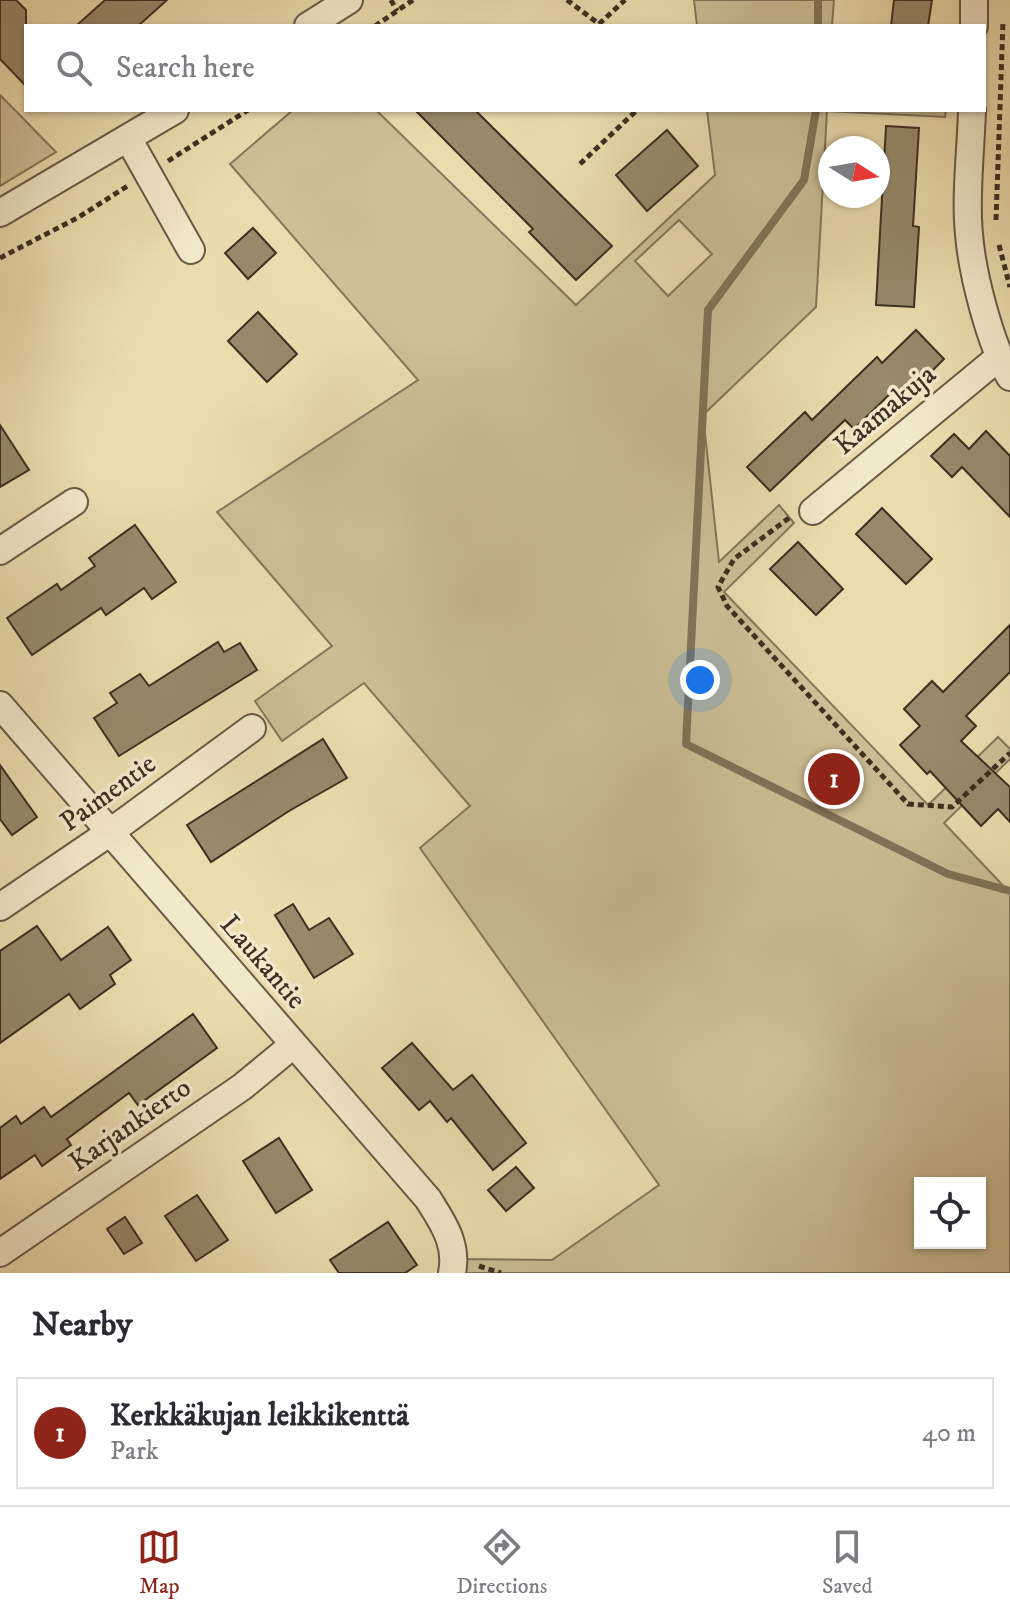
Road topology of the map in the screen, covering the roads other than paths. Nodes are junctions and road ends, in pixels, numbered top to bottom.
1 (349, 0) edge
2 (974, 0) edge
3 (311, 24) edge
4 (974, 24) edge
5 (172, 112) edge
6 (972, 112) edge
7 (128, 138) junction
8 (0, 213) edge
9 (191, 250) dead end
10 (1004, 368) edge
11 (74, 502) dead end
12 (813, 511) road end
13 (0, 551) edge
14 (0, 705) edge
15 (252, 728) dead end
16 (109, 833) junction
17 (0, 907) edge
18 (293, 1045) junction
19 (0, 1253) edge
20 (452, 1273) edge

1 - 3 street
2 - 4 street
5 - 7 street
6 - 10 street
7 - 8 street
7 - 9 street
10 - 12 street, Kaamakuja
11 - 13 street
14 - 16 street, Laukantie
15 - 16 street, Paimentie
16 - 17 street, Paimentie
16 - 18 street, Laukantie
18 - 19 street, Karjankierto
18 - 20 street, Laukantie

